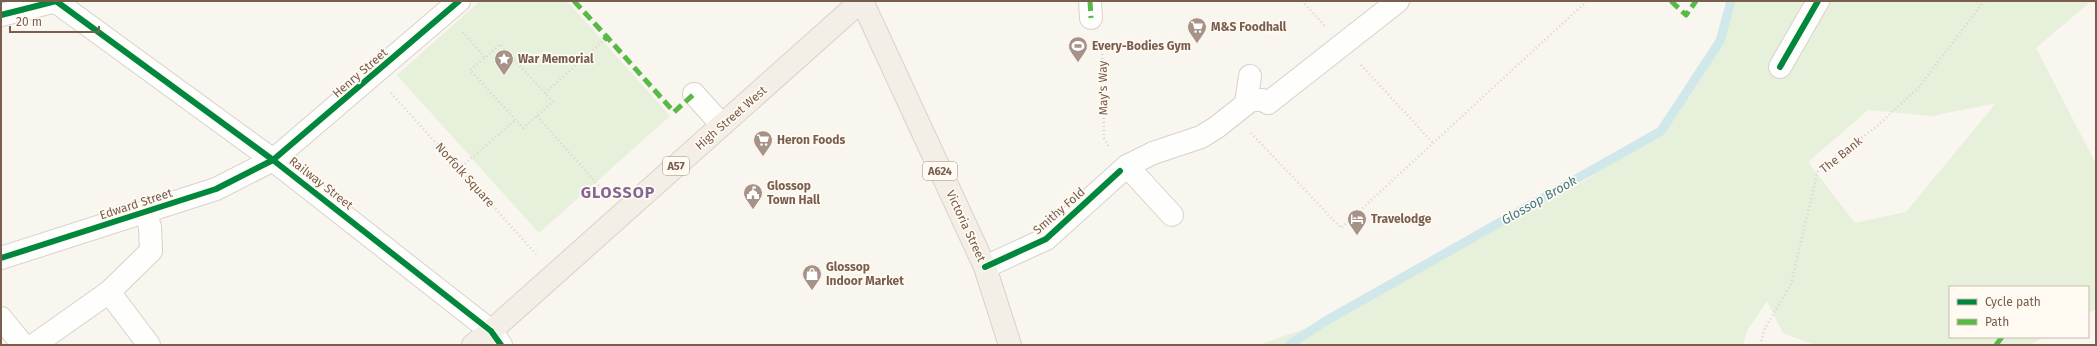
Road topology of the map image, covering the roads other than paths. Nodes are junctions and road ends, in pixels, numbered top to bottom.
1 (55, 1) edge
2 (862, 1) edge
3 (1398, 1) edge
4 (1818, 1) edge
5 (452, 7) edge
6 (1, 15) edge
7 (1780, 67) dead end
8 (1250, 76) dead end
9 (694, 94) dead end
10 (1246, 104) junction
11 (722, 125) junction
12 (273, 160) junction
13 (1124, 169) junction
14 (146, 213) junction
15 (1172, 215) dead end
16 (1, 258) edge
17 (985, 267) junction
18 (109, 292) junction
19 (1, 318) edge
20 (496, 338) edge
21 (23, 345) edge
22 (34, 345) edge
23 (149, 345) edge
24 (473, 345) edge
25 (1010, 345) edge

1 - 6 street
1 - 12 street, Railway Street
2 - 11 main road, High Street West / A57
2 - 17 main road, Victoria Street / A624
3 - 10 street
4 - 7 street
5 - 12 street, Henry Street
8 - 10 street
9 - 11 street
10 - 13 street, Smithy Fold
11 - 20 main road, High Street West / A57
12 - 14 street, Edward Street
12 - 20 street, Railway Street
13 - 15 street
13 - 17 street, Smithy Fold
14 - 16 street, Edward Street
14 - 18 street
17 - 25 main road, Victoria Street / A624
18 - 22 street
18 - 23 street
19 - 21 street
20 - 24 main road, High Street West / A57

